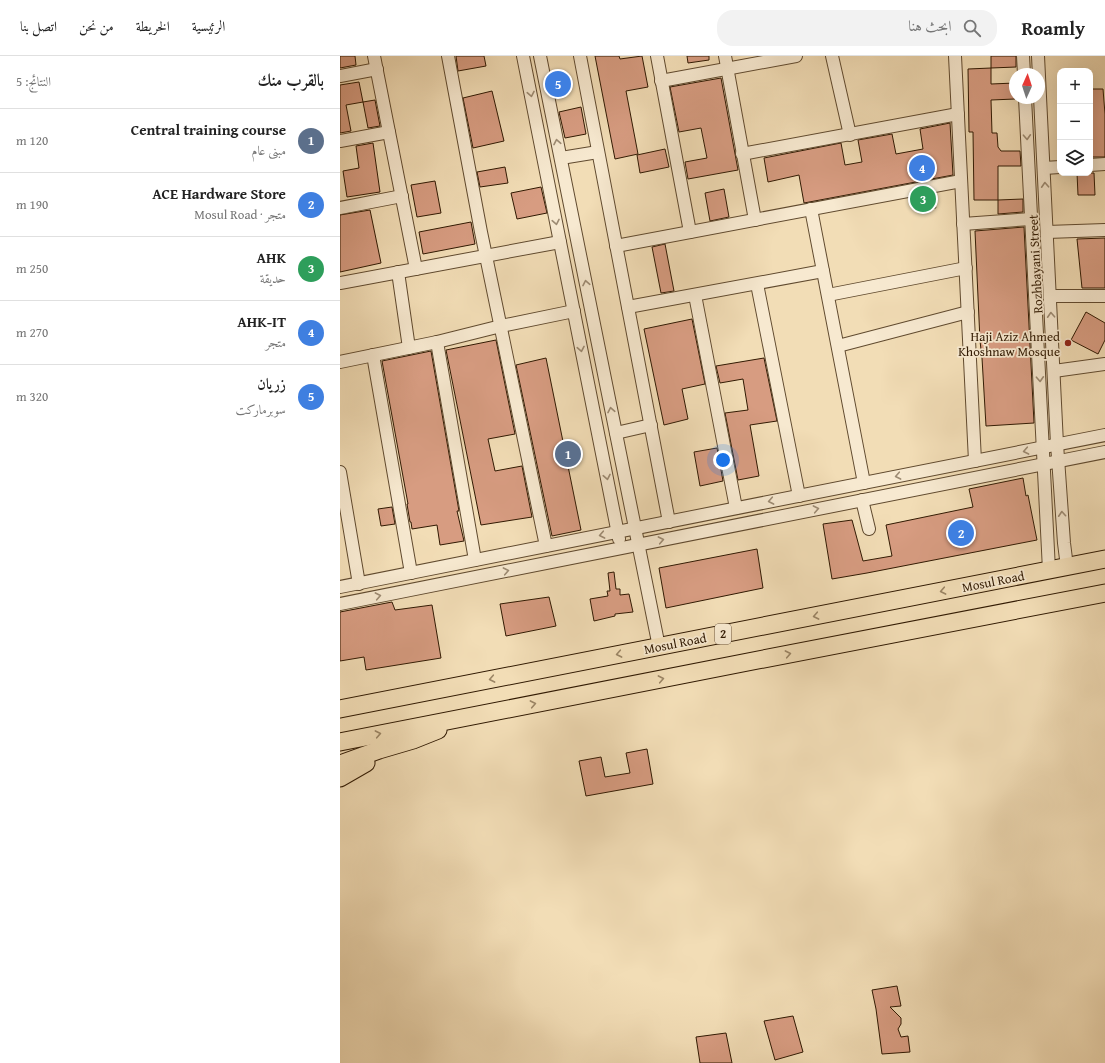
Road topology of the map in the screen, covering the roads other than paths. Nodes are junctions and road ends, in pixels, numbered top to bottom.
1 (374, 56) edge
2 (448, 56) edge
3 (523, 56) edge
4 (540, 56) edge
5 (580, 56) edge
6 (656, 56) edge
7 (725, 56) edge
8 (796, 56) edge
9 (832, 56) edge
10 (955, 56) edge
11 (1023, 56) edge
12 (1038, 56) edge
13 (1024, 68) edge
14 (377, 69) junction
15 (727, 69) junction
16 (340, 76) edge
17 (661, 81) junction
18 (1025, 104) edge
19 (1041, 108) junction
20 (958, 114) junction
21 (389, 132) junction
22 (850, 135) junction
23 (340, 141) edge
24 (598, 152) junction
25 (742, 154) junction
26 (561, 158) junction
27 (1105, 164) edge
28 (1093, 165) edge
29 (1057, 167) edge
30 (1044, 168) junction
31 (564, 176) junction
32 (548, 180) junction
33 (961, 181) junction
34 (402, 196) junction
35 (340, 208) edge
36 (811, 209) junction
37 (754, 220) junction
38 (1031, 220) junction
39 (963, 224) junction
40 (1105, 230) edge
41 (690, 232) junction
42 (1047, 232) junction
43 (560, 242) junction
44 (616, 246) junction
45 (486, 256) junction
46 (966, 268) junction
47 (416, 269) junction
48 (398, 272) junction
49 (823, 272) junction
50 (340, 282) edge
51 (757, 284) junction
52 (695, 295) junction
53 (828, 295) junction
54 (1050, 296) junction
55 (1105, 296) edge
56 (628, 307) junction
57 (574, 311) junction
58 (968, 312) junction
59 (501, 326) junction
60 (437, 342) junction
61 (838, 346) junction
62 (409, 348) junction
63 (373, 355) junction
64 (340, 362) edge
65 (1105, 364) edge
66 (1054, 371) junction
67 (650, 426) junction
68 (616, 434) junction
69 (1105, 435) edge
70 (1057, 444) junction
71 (1043, 447) junction
72 (1105, 452) edge
73 (975, 461) junction
74 (1058, 461) junction
75 (1044, 464) junction
76 (340, 472) edge
77 (864, 483) junction
78 (828, 490) junction
79 (799, 496) junction
80 (862, 500) junction
81 (832, 506) junction
82 (736, 508) junction
83 (669, 522) junction
84 (635, 529) junction
85 (869, 529) dead end
86 (618, 532) junction
87 (1064, 543) junction
88 (1048, 544) junction
89 (638, 545) junction
90 (546, 546) junction
91 (621, 548) junction
92 (1105, 559) edge
93 (475, 560) junction
94 (1068, 567) junction
95 (1049, 570) junction
96 (411, 573) junction
97 (392, 577) junction
98 (359, 584) junction
99 (340, 587) edge
100 (394, 593) junction
101 (1105, 593) edge
102 (340, 604) edge
103 (659, 647) junction
104 (387, 700) junction
105 (340, 706) edge
106 (340, 709) edge
107 (456, 719) junction
108 (413, 740) junction
109 (340, 742) edge
110 (340, 764) edge
111 (340, 778) edge

1 - 14 street
2 - 45 street
3 -> 32 street
26 -> 4 street
5 - 24 street
6 - 17 street
7 - 15 street
8 - 15 street
9 - 22 street
10 - 20 street
11 - 13 street
12 - 19 street, Rozhbayani Street
14 - 16 street
14 - 21 street
15 - 17 street
15 - 25 street
17 - 41 street
18 - 19 street
18 -> 38 street, Rozhbayani Street
19 - 30 street, Rozhbayani Street
20 - 22 street
20 - 33 street
21 - 23 street
21 - 34 street
22 - 25 street
24 - 26 street
24 - 44 street
25 - 37 street
26 - 31 street
27 - 28 street
29 - 30 street
42 -> 30 street, Rozhbayani Street
31 - 32 street
68 -> 31 street
32 -> 43 street
33 - 36 street
33 - 39 street
34 - 35 street
34 - 47 street
36 - 37 street
36 - 49 street
37 - 41 street
38 - 39 street
38 -> 71 street, Rozhbayani Street
39 - 46 street
40 - 42 street
41 - 44 street
42 - 54 street, Rozhbayani Street
43 - 45 street
43 - 57 street
44 - 56 street
45 - 47 street
45 - 59 street
46 - 53 street
46 - 58 street
47 - 48 street
48 - 50 street
48 - 62 street
49 - 51 street
49 - 53 street
51 - 52 street
51 - 79 street
52 - 56 street
52 - 82 street
53 - 61 street
54 - 55 street
66 -> 54 street, Rozhbayani Street
56 - 67 street
57 - 59 street
57 -> 86 street
58 - 61 street
58 - 73 street
59 - 60 street
59 - 90 street
60 - 62 street
60 - 93 street
61 - 77 street
62 - 63 street
63 - 64 street
63 - 96 street
65 - 66 street
66 - 70 street, Rozhbayani Street
67 - 68 street
67 - 83 street
68 - 84 street
69 - 70 street
70 - 71 street
70 - 74 street, Rozhbayani Street
71 -> 73 street
71 - 75 street, Rozhbayani Street
72 - 74 street
73 -> 77 street
74 - 75 street
87 -> 74 street, Rozhbayani Street
75 - 80 street
75 - 88 street, Rozhbayani Street
76 - 98 street
77 - 78 street
78 - 79 street
78 - 81 street
79 -> 82 street
80 - 81 street
80 - 85 street
89 -> 81 street
82 - 83 street
83 - 84 street
84 - 86 street
84 - 89 street
86 -> 90 street
86 - 91 street
87 - 88 street
87 - 94 street, Rozhbayani Street
88 - 95 street, Rozhbayani Street
89 - 91 street
89 - 103 street
90 - 93 street
100 -> 91 street
92 - 94 highway, Mosul Road / 2
93 - 96 street
94 - 95 highway, Mosul Road / 2
95 -> 103 highway, Mosul Road / 2
96 - 97 street
97 - 98 street
97 - 100 street
98 - 99 street
102 -> 100 street
107 -> 101 highway
103 -> 104 highway, Mosul Road / 2
104 - 105 highway
104 - 106 highway, Mosul Road / 2
107 - 108 highway
109 -> 107 highway
108 - 110 highway
108 - 111 highway

